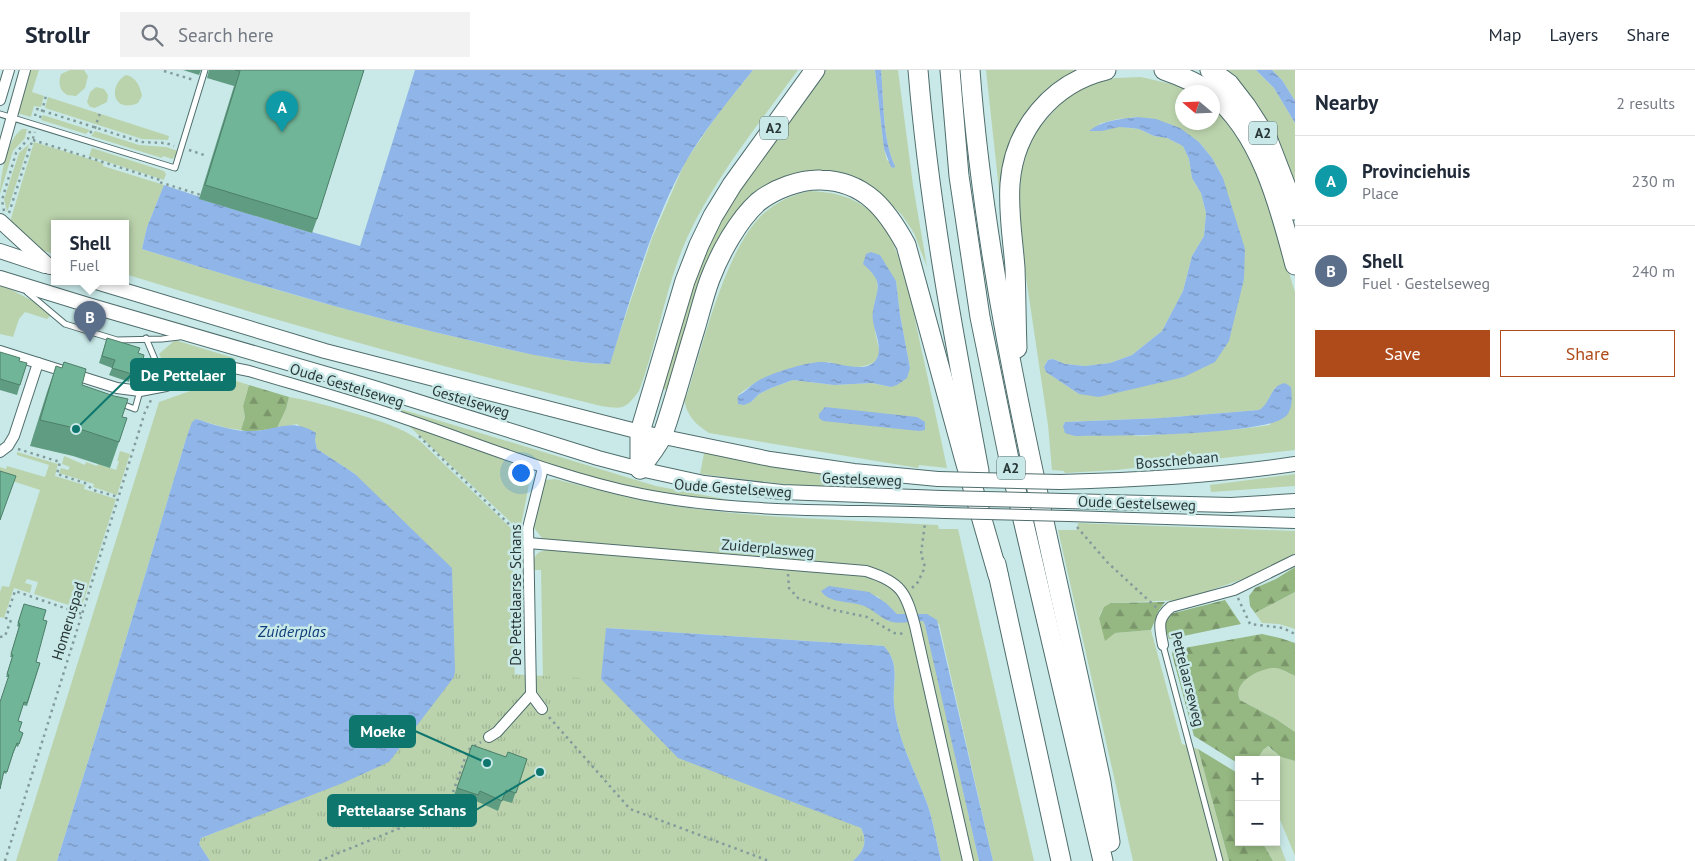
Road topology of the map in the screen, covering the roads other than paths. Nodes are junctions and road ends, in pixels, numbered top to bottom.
1 (9, 70) edge
2 (25, 70) edge
3 (205, 70) edge
4 (815, 70) edge
5 (918, 70) edge
6 (950, 70) edge
7 (970, 70) edge
8 (1106, 70) edge
9 (1164, 70) edge
10 (1210, 70) edge
11 (1200, 85) edge
12 (0, 100) edge
13 (1220, 102) edge
14 (0, 114) edge
15 (11, 117) junction
16 (0, 159) edge
17 (1295, 210) edge
18 (2, 224) edge
19 (0, 251) edge
20 (1295, 265) edge
21 (51, 266) edge
22 (51, 267) edge
23 (0, 278) edge
24 (18, 283) junction
25 (106, 285) edge
26 (191, 335) junction
27 (146, 338) junction
28 (0, 351) edge
29 (38, 363) junction
30 (166, 386) junction
31 (140, 392) junction
32 (117, 402) edge
33 (1019, 407) junction
34 (640, 432) junction
35 (662, 436) junction
36 (4, 449) edge
37 (1295, 464) edge
38 (543, 468) junction
39 (640, 469) junction
40 (1060, 482) joint
41 (1295, 502) edge
42 (1295, 523) edge
43 (528, 543) junction
44 (1295, 560) edge
45 (998, 576) junction
46 (1163, 645) joint
47 (531, 694) junction
48 (542, 709) road end
49 (489, 737) road end
50 (968, 861) edge
51 (1061, 861) edge
52 (1103, 861) edge
53 (1113, 861) edge
54 (1220, 861) edge

1 - 12 street
2 - 15 street
3 - 15 lane
4 - 34 highway, A2
5 - 45 highway, A2
6 - 52 highway, A2
7 - 33 highway, A2
8 - 33 highway, A2
9 - 11 highway, A2
10 - 17 highway, A2
13 - 20 highway, A2
14 - 15 lane
15 - 16 street
18 - 21 main road
19 - 22 main road
23 - 24 main road, Gestelseweg
24 - 26 main road, Gestelseweg
24 - 27 lane
25 - 34 main road, Gestelseweg
26 - 27 lane
26 - 39 main road, Gestelseweg
27 - 30 lane
28 - 29 street
29 - 31 street
29 - 36 street
30 - 31 street, Oude Gestelseweg
30 - 38 street, Oude Gestelseweg
31 - 32 lane
33 - 53 highway, A2
34 - 35 main road, Gestelseweg
34 - 39 highway
35 - 39 highway
35 - 40 main road, Gestelseweg, bridge
35 - 45 highway, A2
37 - 40 main road, Bosschebaan
38 - 42 street, Oude Gestelseweg, bridge
38 - 43 street, De Pettelaarse Schans
39 - 41 main road, Gestelseweg, bridge
43 - 47 street, De Pettelaarse Schans
43 - 50 street, Zuiderplasweg
44 - 46 street, Pettelaarseweg
45 - 51 highway, A2
46 - 54 lane, Pettelaarseweg
47 - 48 street
47 - 49 street

